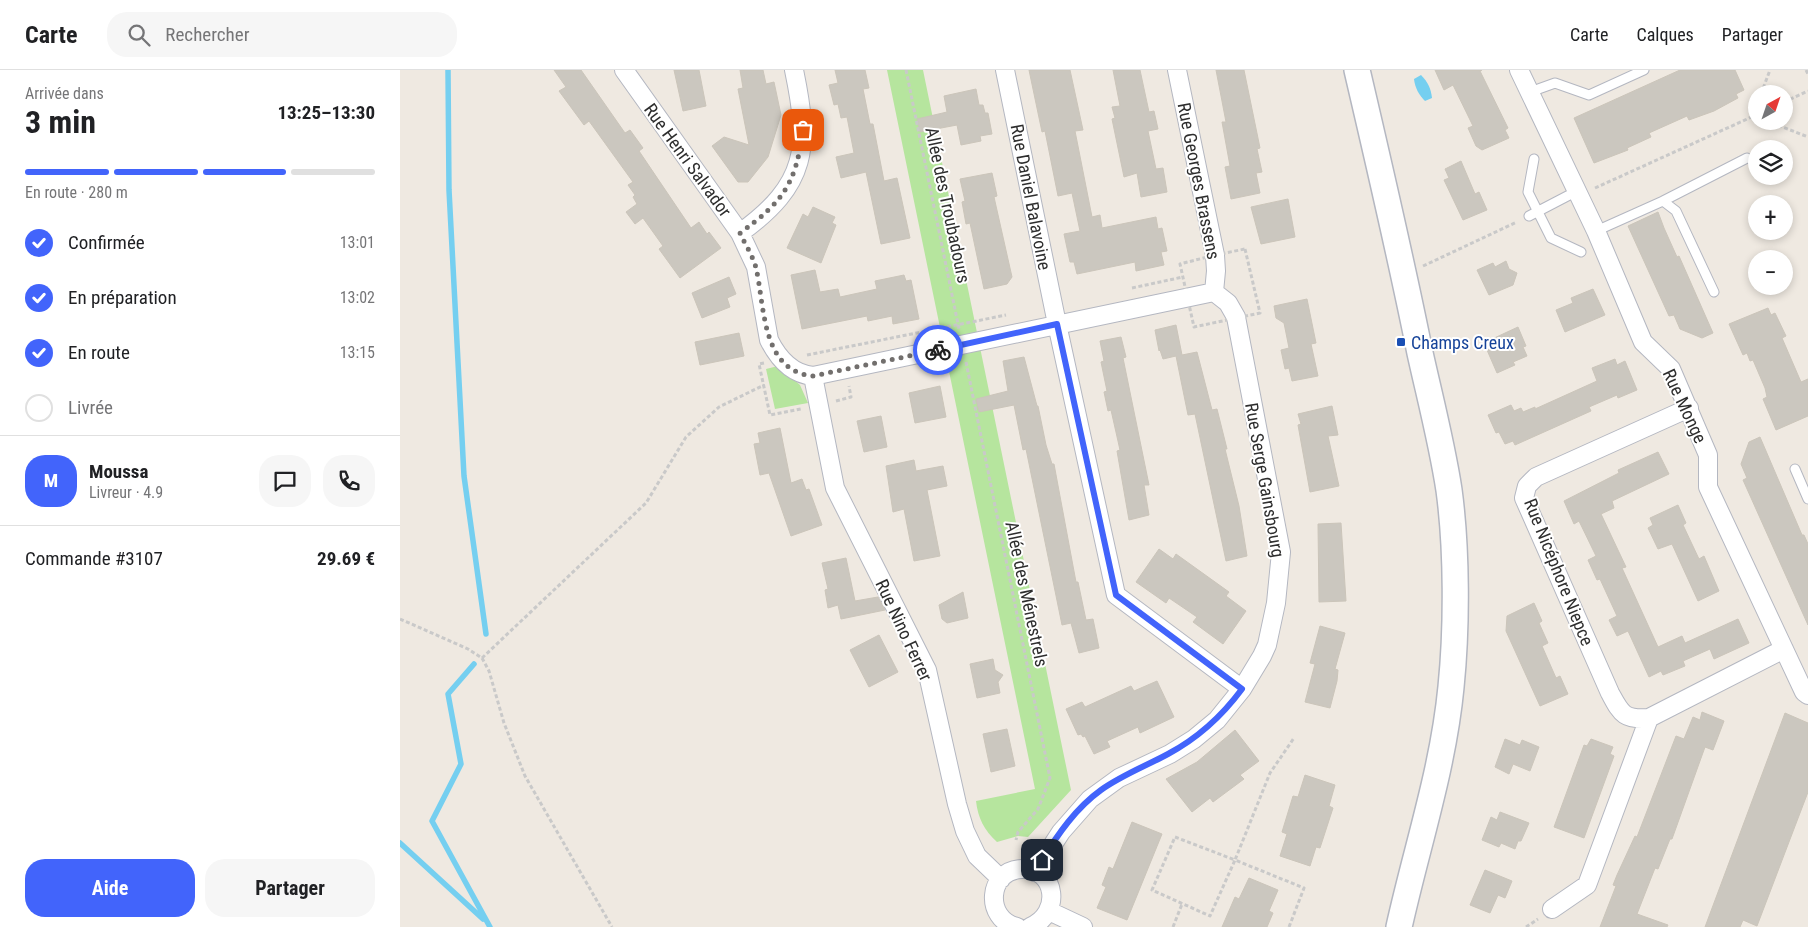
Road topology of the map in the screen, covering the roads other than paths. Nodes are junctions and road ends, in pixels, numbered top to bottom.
1 (624, 70) edge
2 (794, 70) edge
3 (1005, 70) edge
4 (1177, 70) edge
5 (1357, 70) edge
6 (1519, 70) edge
7 (1644, 70) edge
8 (1530, 92) junction
9 (1747, 158) dead end
10 (1534, 159) dead end
11 (1577, 191) junction
12 (1663, 201) junction
13 (1538, 211) junction
14 (1529, 216) road end
15 (1596, 231) junction
16 (740, 233) junction
17 (1581, 252) dead end
18 (1214, 292) junction
19 (1714, 292) dead end
20 (1057, 324) junction
21 (813, 376) junction
22 (1689, 408) junction
23 (1795, 469) dead end
24 (1808, 499) edge
25 (1784, 649) junction
26 (1242, 689) junction
27 (1808, 695) edge
28 (1649, 718) junction
29 (1035, 872) junction
30 (1411, 875) junction
31 (1001, 878) junction
32 (1552, 909) dead end
33 (1049, 911) junction
34 (1017, 927) edge
35 (1030, 927) edge
36 (1083, 927) edge
37 (1384, 927) edge
38 (1399, 927) edge

1 - 16 street, Rue Henri Salvador
2 - 16 street
3 - 20 street, Rue Daniel Balavoine
4 - 18 street, Rue Georges Brassens
5 - 30 main road
6 - 8 street, Rue Monge
7 - 8 lane
8 - 11 street, Rue Monge
9 - 12 lane
10 - 13 lane
11 - 13 lane
11 - 15 street, Rue Monge
12 - 15 lane
12 - 19 lane
13 - 14 lane
13 - 17 lane
15 - 22 street, Rue Monge
16 - 21 street, Rue Henri Salvador
18 - 20 street
18 - 26 street, Rue Serge Gainsbourg
20 - 21 street
20 - 26 street, Rue Daniel Balavoine
21 - 31 street, Rue Nino Ferrer
22 - 25 street, Rue Monge
22 - 28 street, Rue Nicéphore Niepce
23 - 24 lane
25 - 27 street, Rue Monge
25 - 28 street
26 - 29 street, Rue Serge Gainsbourg
28 - 32 street
29 - 31 street
29 - 33 street
30 - 37 main road
30 - 38 main road
31 - 34 street
33 - 35 street
33 - 36 street

